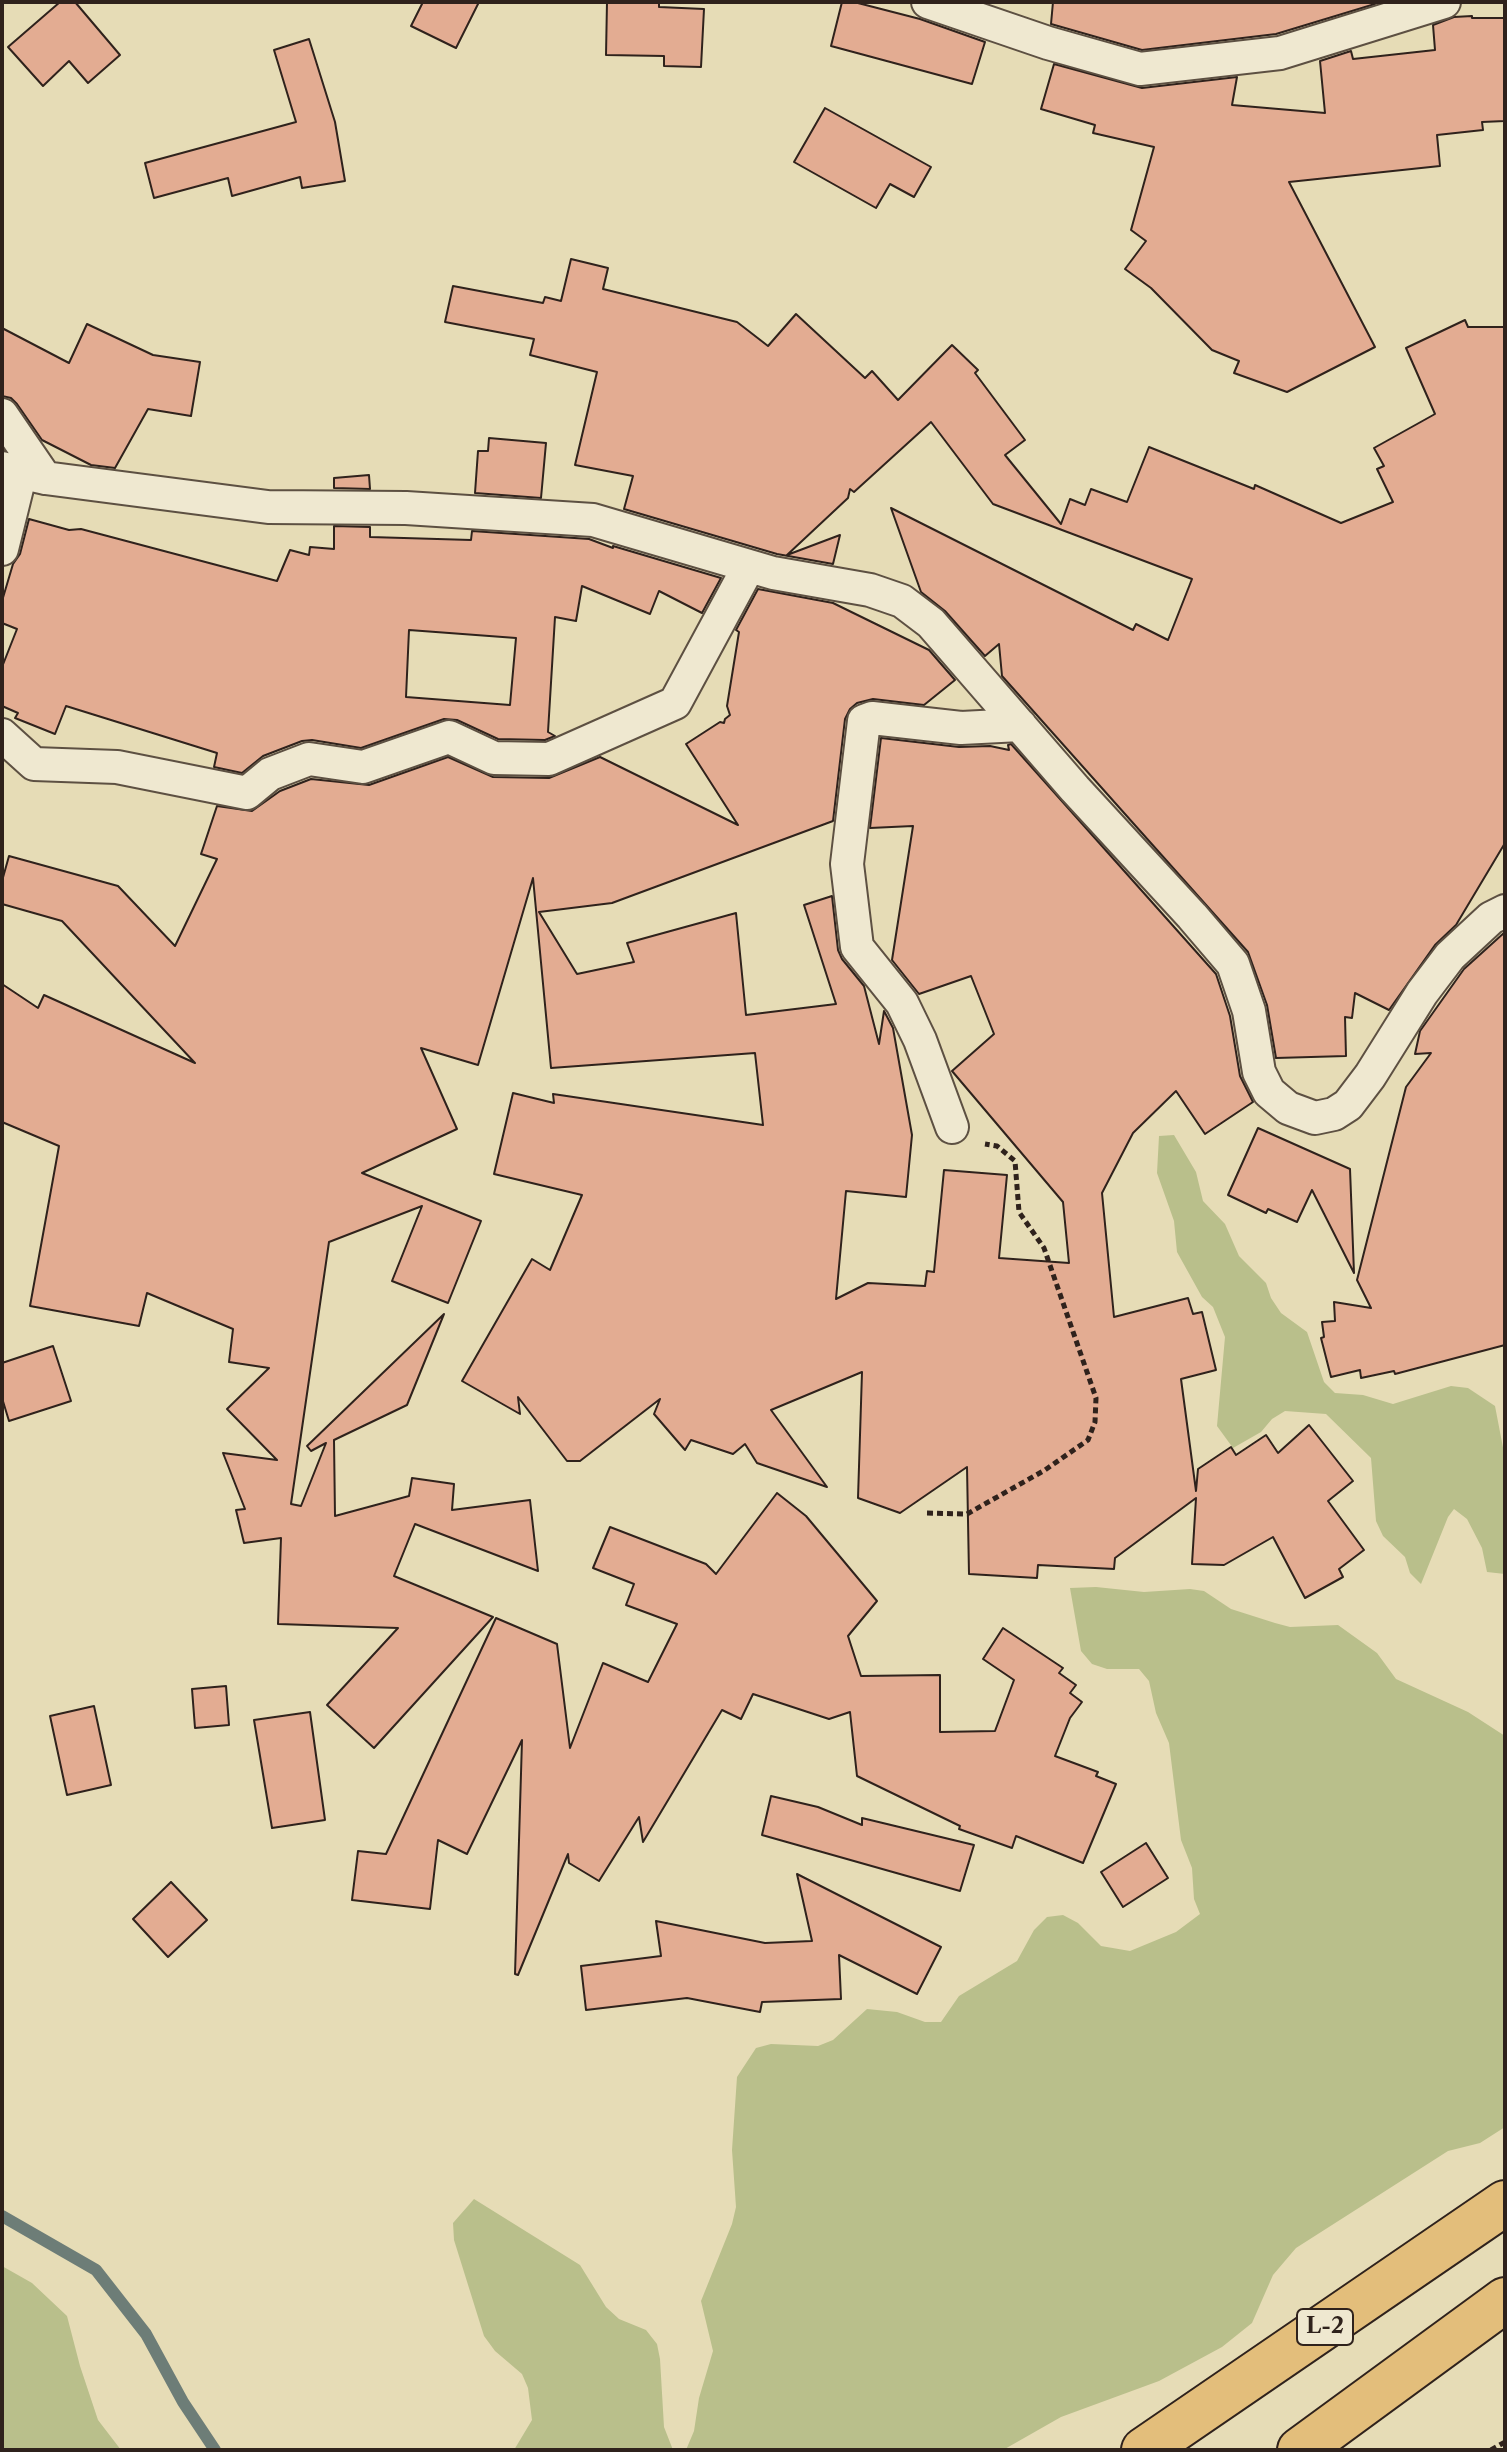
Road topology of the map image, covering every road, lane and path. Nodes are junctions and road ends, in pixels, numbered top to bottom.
1 (928, 2) edge
2 (1444, 2) edge
3 (2, 415) edge
4 (23, 473) edge
5 (2, 549) edge
6 (749, 566) junction
7 (1020, 725) junction
8 (2, 735) edge
9 (1505, 911) edge
10 (952, 1127) joint
11 (927, 1513) dead end
12 (1505, 2203) edge
13 (1505, 2300) edge
14 (1505, 2442) edge
15 (1144, 2450) edge
16 (1300, 2450) edge
17 (1491, 2450) edge

1 - 2 street
3 - 4 street
4 - 5 street
4 - 6 street
6 - 7 street
6 - 8 street
7 - 9 street
7 - 10 street
10 - 11 path
12 - 15 main road, L-2
13 - 16 main road
14 - 17 path

